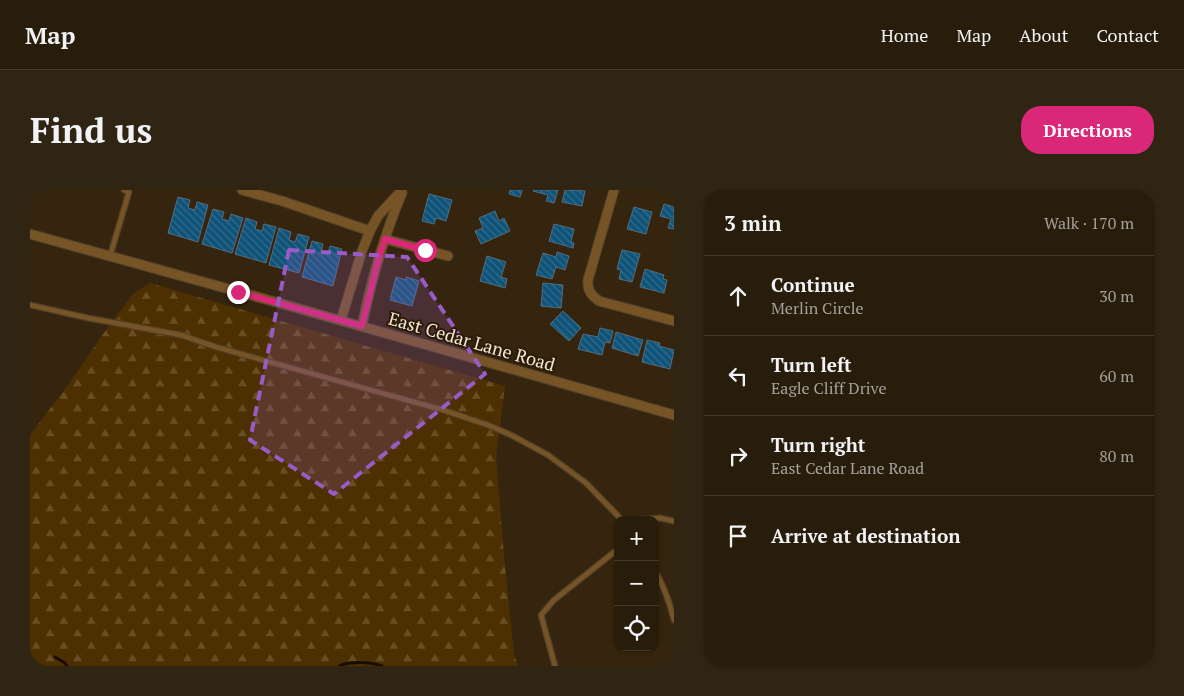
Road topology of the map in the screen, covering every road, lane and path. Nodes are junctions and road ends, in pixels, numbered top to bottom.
1 (124, 190) edge
2 (242, 190) edge
3 (403, 190) edge
4 (614, 190) edge
5 (370, 231) junction
6 (30, 234) edge
7 (385, 239) junction
8 (110, 256) junction
9 (448, 256) dead end
10 (30, 305) edge
11 (341, 320) junction
12 (674, 321) edge
13 (362, 326) junction
14 (674, 415) edge
15 (618, 516) edge
16 (659, 518) edge
17 (674, 521) edge
18 (614, 553) edge
19 (659, 580) edge
20 (674, 620) edge
21 (554, 666) edge

1 - 8 lane
2 - 5 street
3 - 5 street
3 - 7 street
4 - 12 street
5 - 11 street
6 - 8 street, East Cedar Lane Road
7 - 9 street
7 - 13 street
8 - 11 street, East Cedar Lane Road
10 - 15 lane
11 - 13 street, East Cedar Lane Road
13 - 14 street, East Cedar Lane Road
16 - 17 lane
18 - 21 lane
19 - 20 lane

